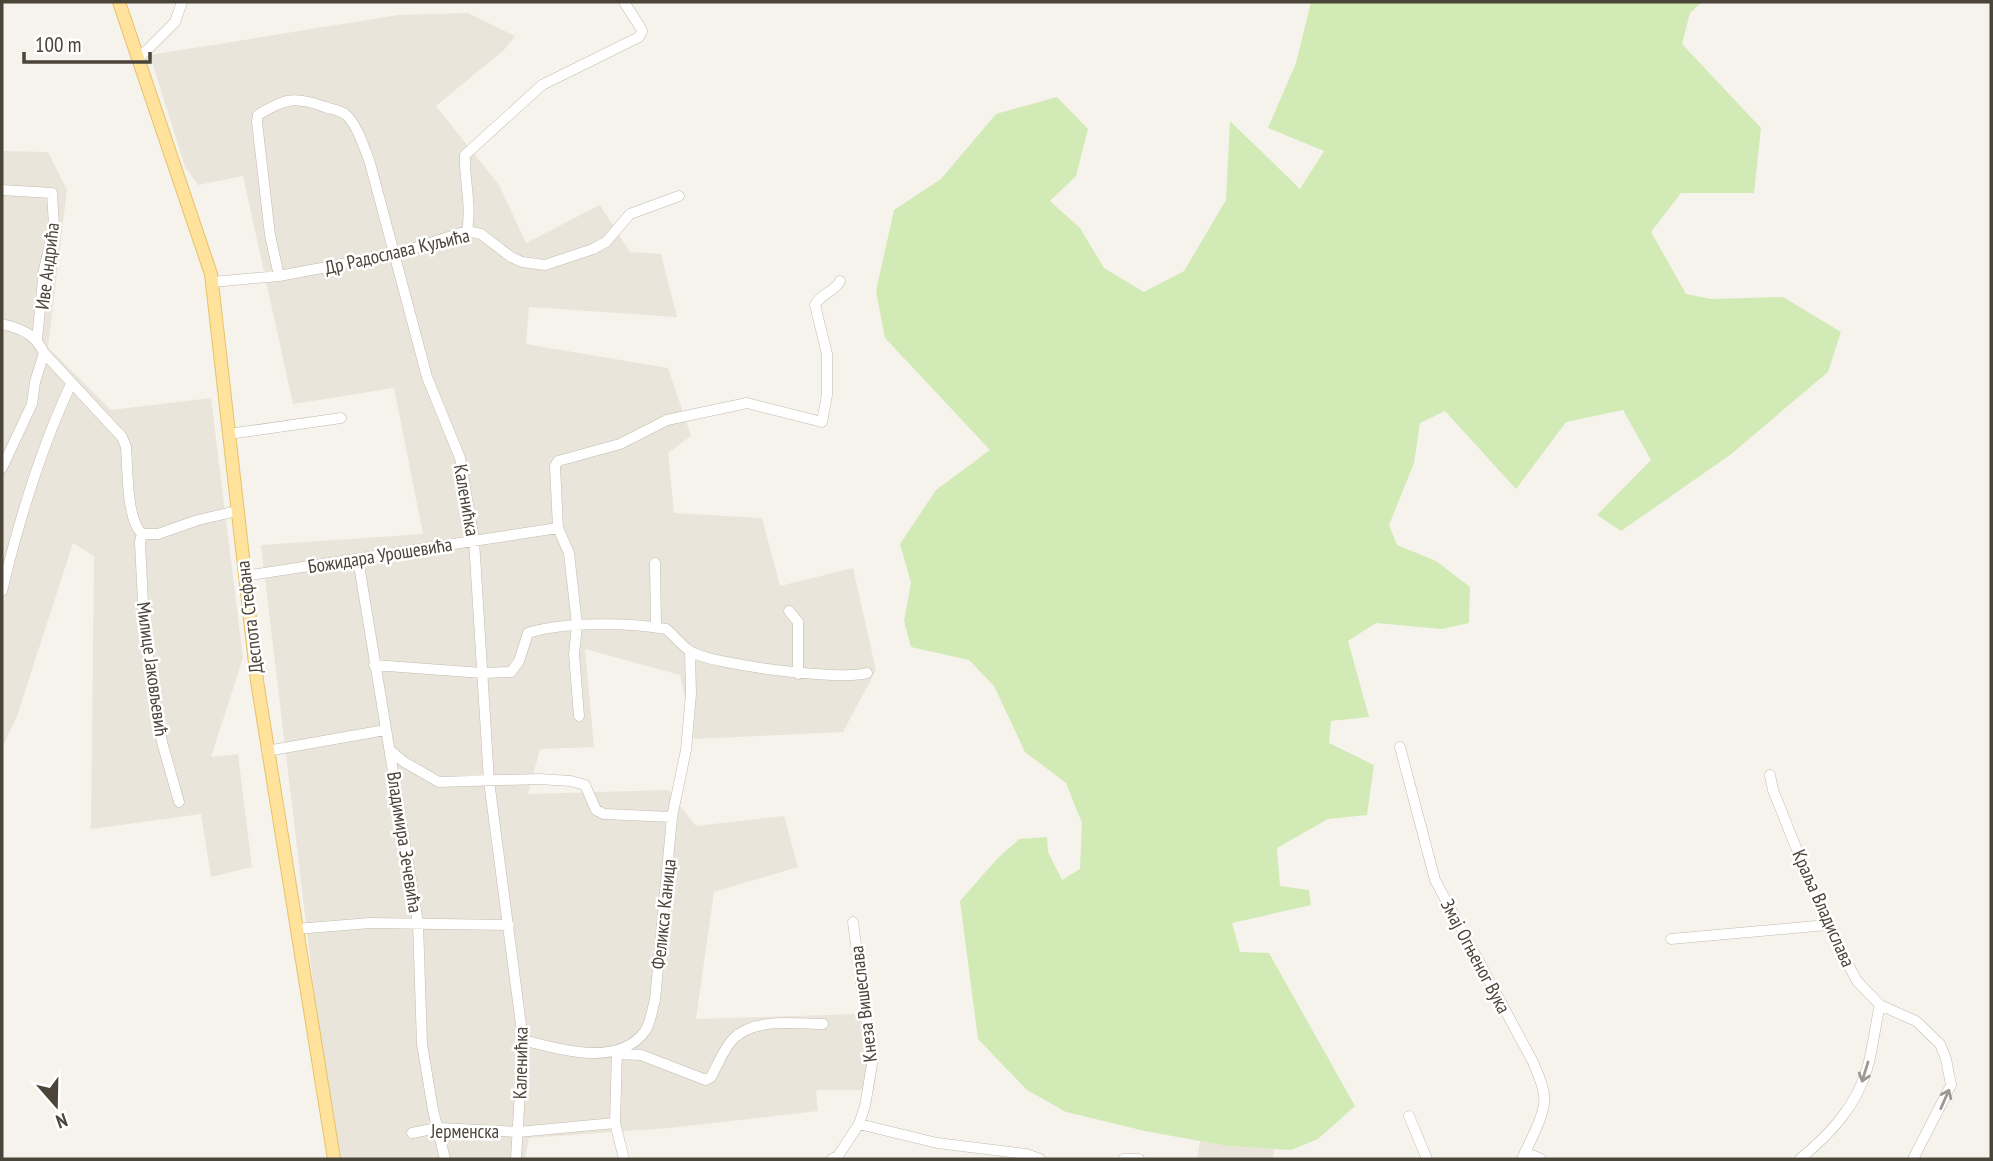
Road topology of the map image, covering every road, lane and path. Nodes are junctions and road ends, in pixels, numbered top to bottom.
1 (119, 2) edge
2 (182, 2) edge
3 (624, 2) edge
4 (139, 58) junction
5 (2, 190) edge
6 (678, 196) dead end
7 (467, 231) junction
8 (396, 254) junction
9 (279, 276) junction
10 (840, 281) dead end
11 (212, 282) junction
12 (2, 324) edge
13 (37, 339) junction
14 (44, 353) junction
15 (71, 384) junction
16 (341, 418) dead end
17 (229, 434) junction
18 (2, 468) edge
19 (237, 512) junction
20 (558, 528) junction
21 (142, 534) junction
22 (474, 540) junction
23 (358, 559) junction
24 (655, 563) dead end
25 (244, 576) junction
26 (2, 591) edge
27 (789, 611) dead end
28 (577, 625) junction
29 (656, 627) junction
30 (690, 651) junction
31 (374, 665) junction
32 (482, 673) junction
33 (867, 673) dead end
34 (798, 674) junction
35 (579, 716) dead end
36 (386, 730) junction
37 (1400, 747) dead end
38 (267, 751) junction
39 (391, 751) junction
40 (1770, 775) dead end
41 (489, 781) junction
42 (179, 802) dead end
43 (671, 817) junction
44 (853, 922) dead end
45 (418, 923) junction
46 (509, 925) junction
47 (1828, 925) junction
48 (296, 929) junction
49 (1671, 939) dead end
50 (1880, 1005) junction
51 (823, 1024) dead end
52 (523, 1040) junction
53 (617, 1052) junction
54 (1409, 1116) dead end
55 (615, 1123) junction
56 (859, 1124) junction
57 (437, 1128) junction
58 (518, 1132) junction
59 (412, 1133) dead end
60 (1524, 1156) edge
61 (334, 1159) edge
62 (445, 1159) edge
63 (516, 1159) edge
64 (624, 1159) edge
65 (832, 1159) edge
66 (1040, 1159) edge
67 (1123, 1159) edge
68 (1139, 1159) edge
69 (1427, 1159) edge
70 (1541, 1159) edge
71 (1800, 1159) edge
72 (1913, 1159) edge

1 - 4 main road, Деспота Стефана
2 - 4 street
3 - 7 street
4 - 11 main road, Деспота Стефана
5 - 13 street, Иве Андрића
6 - 7 street, Др Радослава Куљића
7 - 8 street, Др Радослава Куљића
8 - 9 street, Др Радослава Куљића
8 - 9 street, Каленићка
8 - 22 street, Каленићка
9 - 11 street, Др Радослава Куљића
10 - 20 street
11 - 17 main road, Деспота Стефана
12 - 13 street
13 - 14 street
14 - 15 street
14 - 18 street
15 - 21 street
15 - 26 street
16 - 17 street
17 - 19 main road, Деспота Стефана
19 - 21 street
19 - 25 main road, Деспота Стефана
20 - 22 street, Божидара Урошевића
20 - 28 street
21 - 42 street, Милице Јаковљевић
22 - 23 street, Божидара Урошевића
22 - 32 street, Каленићка
23 - 25 street, Божидара Урошевића
23 - 31 street, Владимира Зечевића
24 - 29 street
25 - 38 main road, Деспота Стефана
27 - 34 street
28 - 29 street
28 - 32 street
28 - 35 street
29 - 30 street
30 - 34 street
30 - 43 street, Феликса Каница
31 - 32 street
31 - 36 street, Владимира Зечевића
32 - 41 street, Каленићка
33 - 34 street
36 - 38 street
36 - 39 street, Владимира Зечевића
37 - 60 street, Змај Огњеног Вука
38 - 48 main road, Деспота Стефана
39 - 41 street
39 - 45 street, Владимира Зечевића
40 - 47 street, Краља Владислава
41 - 43 street
41 - 46 street, Каленићка
43 - 53 street, Феликса Каница
44 - 56 street, Кнеза Вишеслава
45 - 46 street
45 - 48 street
45 - 57 street, Владимира Зечевића
46 - 52 street, Каленићка
47 - 49 street
47 - 50 street, Краља Владислава
48 - 61 main road, Деспота Стефана
50 -> 71 street
72 -> 50 street, Краља Владислава
51 - 53 street
52 - 53 street
52 - 58 street, Каленићка
53 - 55 street
54 - 69 street
55 - 58 street, Јерменска
55 - 64 street
56 - 65 street, Кнеза Вишеслава
56 - 66 street
57 - 58 street, Јерменска
57 - 59 street, Јерменска
57 - 62 street, Владимира Зечевића
58 - 63 street, Каленићка
60 - 70 street
67 - 68 street

